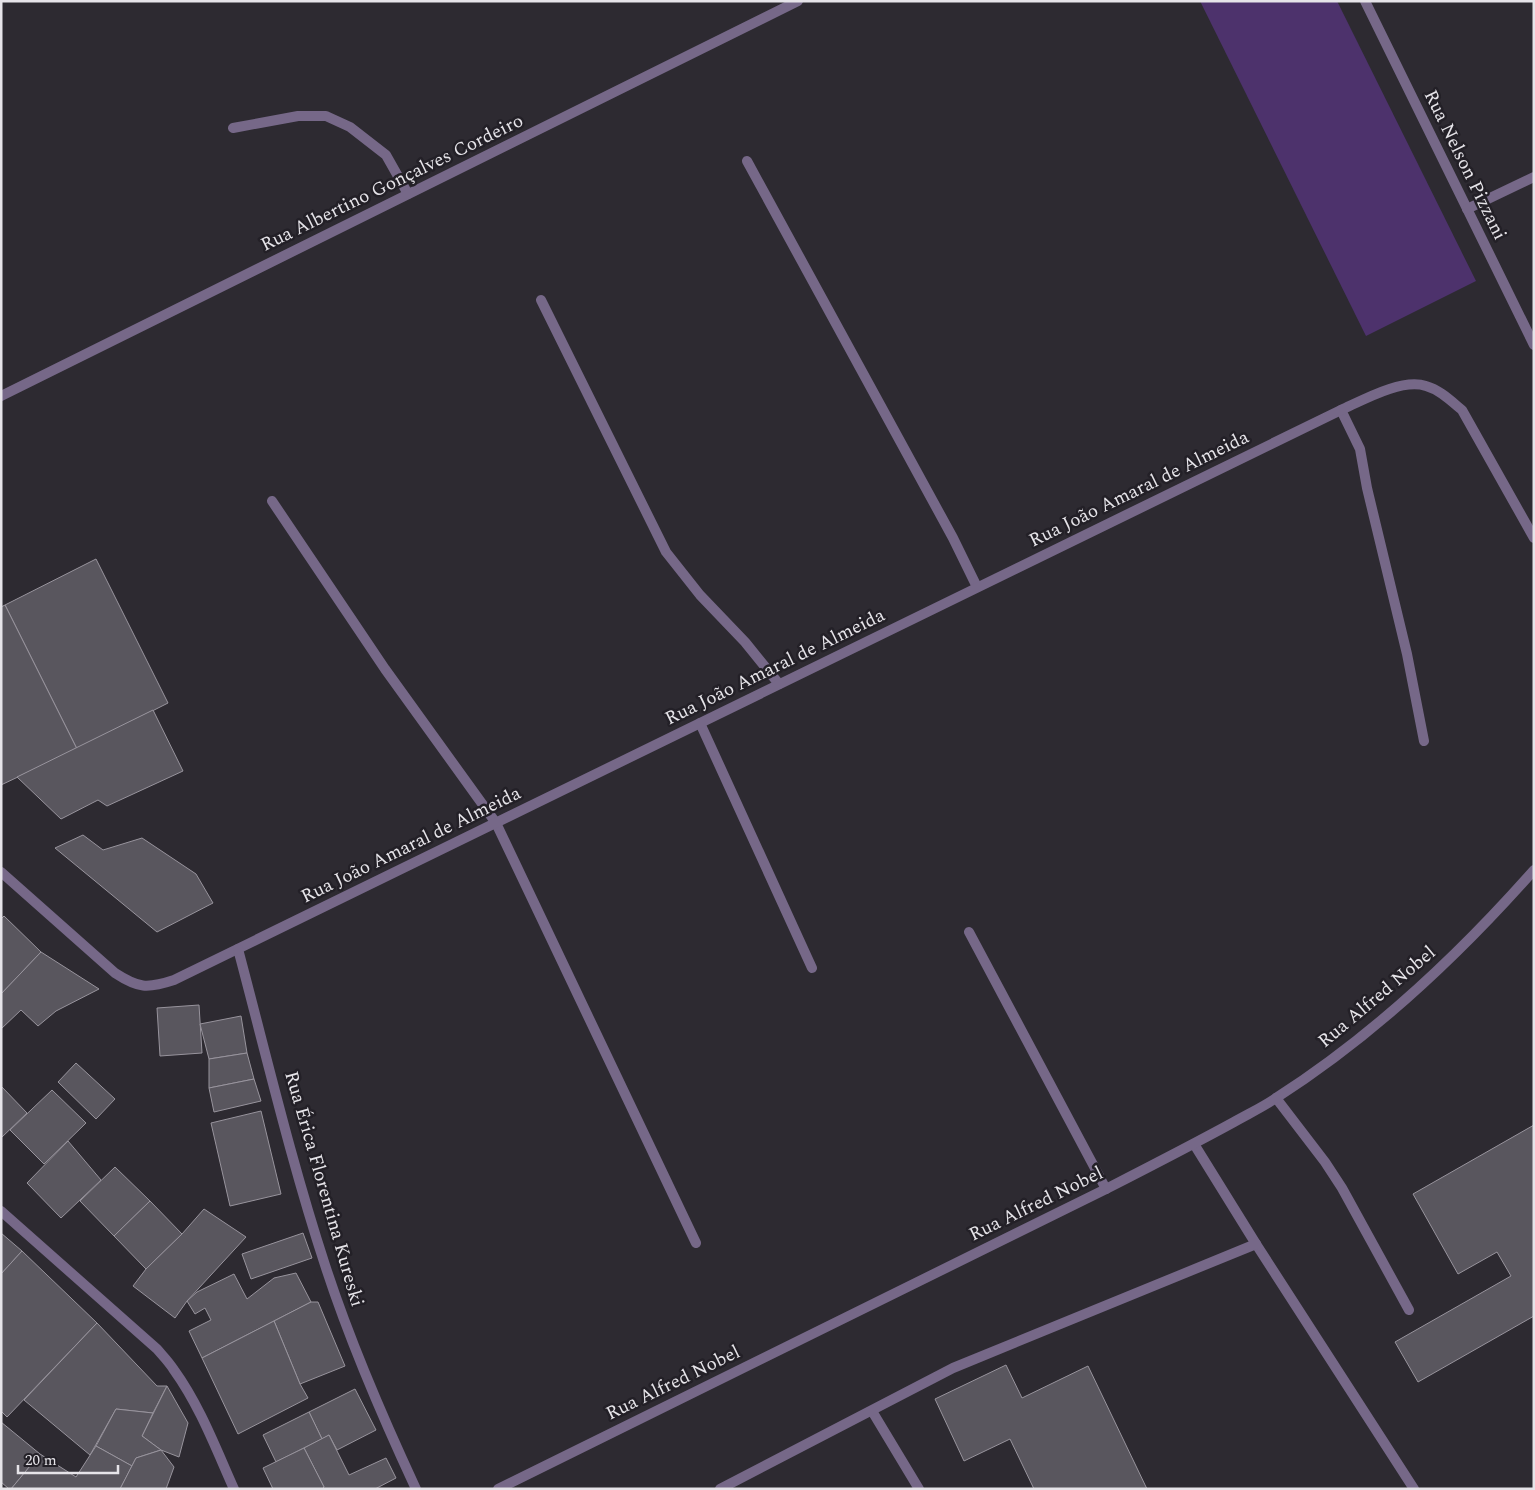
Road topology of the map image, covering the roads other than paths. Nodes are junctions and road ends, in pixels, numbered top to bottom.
1 (798, 1) edge
2 (1365, 1) edge
3 (233, 128) dead end
4 (747, 161) dead end
5 (1534, 177) edge
6 (408, 194) junction
7 (1467, 209) junction
8 (541, 300) dead end
9 (1534, 345) edge
10 (1, 396) edge
11 (1341, 410) junction
12 (272, 501) dead end
13 (1534, 538) edge
14 (978, 588) junction
15 (779, 684) junction
16 (700, 723) junction
17 (1424, 741) dead end
18 (496, 823) junction
19 (1534, 870) edge
20 (1, 872) edge
21 (969, 932) dead end
22 (238, 948) junction
23 (812, 968) dead end
24 (1276, 1098) junction
25 (1194, 1144) junction
26 (1106, 1189) junction
27 (1, 1211) edge
28 (696, 1242) dead end
29 (1256, 1244) junction
30 (1409, 1310) dead end
31 (872, 1411) junction
32 (234, 1489) edge
33 (416, 1489) edge
34 (498, 1489) edge
35 (720, 1489) edge
36 (919, 1489) edge
37 (1414, 1489) edge

1 - 6 street, Rua Albertino Gonçalves Cordeiro
2 - 7 street, Rua Nelson Pizzani
3 - 6 street
4 - 14 street
5 - 7 street
6 - 10 street, Rua Albertino Gonçalves Cordeiro
7 - 9 street, Rua Nelson Pizzani
8 - 15 street
11 - 13 street, Rua João Amaral de Almeida
11 - 14 street, Rua João Amaral de Almeida
11 - 17 street
12 - 18 street
14 - 15 street, Rua João Amaral de Almeida
15 - 16 street, Rua João Amaral de Almeida
16 - 18 street, Rua João Amaral de Almeida
16 - 23 street
18 - 22 street, Rua João Amaral de Almeida
18 - 28 street
19 - 24 street, Rua Alfred Nobel
20 - 22 street, Rua João Amaral de Almeida
21 - 26 street
22 - 33 street, Rua Érica Florentina Kureski
24 - 25 street, Rua Alfred Nobel
24 - 30 street
25 - 26 street, Rua Alfred Nobel
25 - 29 street
26 - 34 street, Rua Alfred Nobel
27 - 32 street
29 - 31 street
29 - 37 street
31 - 35 street
31 - 36 street

